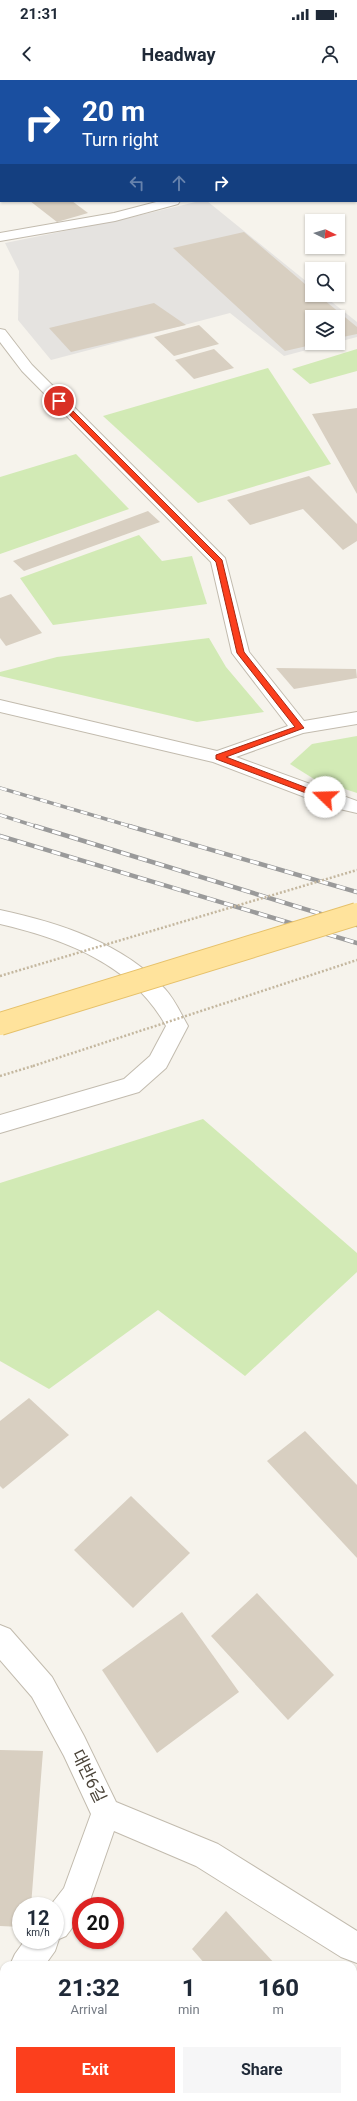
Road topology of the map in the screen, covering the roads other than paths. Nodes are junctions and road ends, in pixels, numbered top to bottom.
1 (170, 202) edge
2 (0, 237) edge
3 (0, 332) edge
4 (0, 706) edge
5 (357, 718) edge
6 (300, 728) junction
7 (218, 757) junction
8 (357, 807) edge
9 (357, 914) edge
10 (0, 917) edge
11 (0, 1024) edge
12 (0, 1124) edge
13 (0, 1639) edge
14 (106, 1813) junction
15 (64, 1913) edge
16 (357, 1947) edge
17 (38, 1949) edge
18 (29, 1961) edge

1 - 2 street
3 - 6 street
4 - 7 street
5 - 6 street
6 - 7 street
7 - 8 street
9 - 11 main road, bridge
10 - 12 street
13 - 14 street, 대반6길
14 - 15 street, 대반6길
14 - 16 street
17 - 18 street

